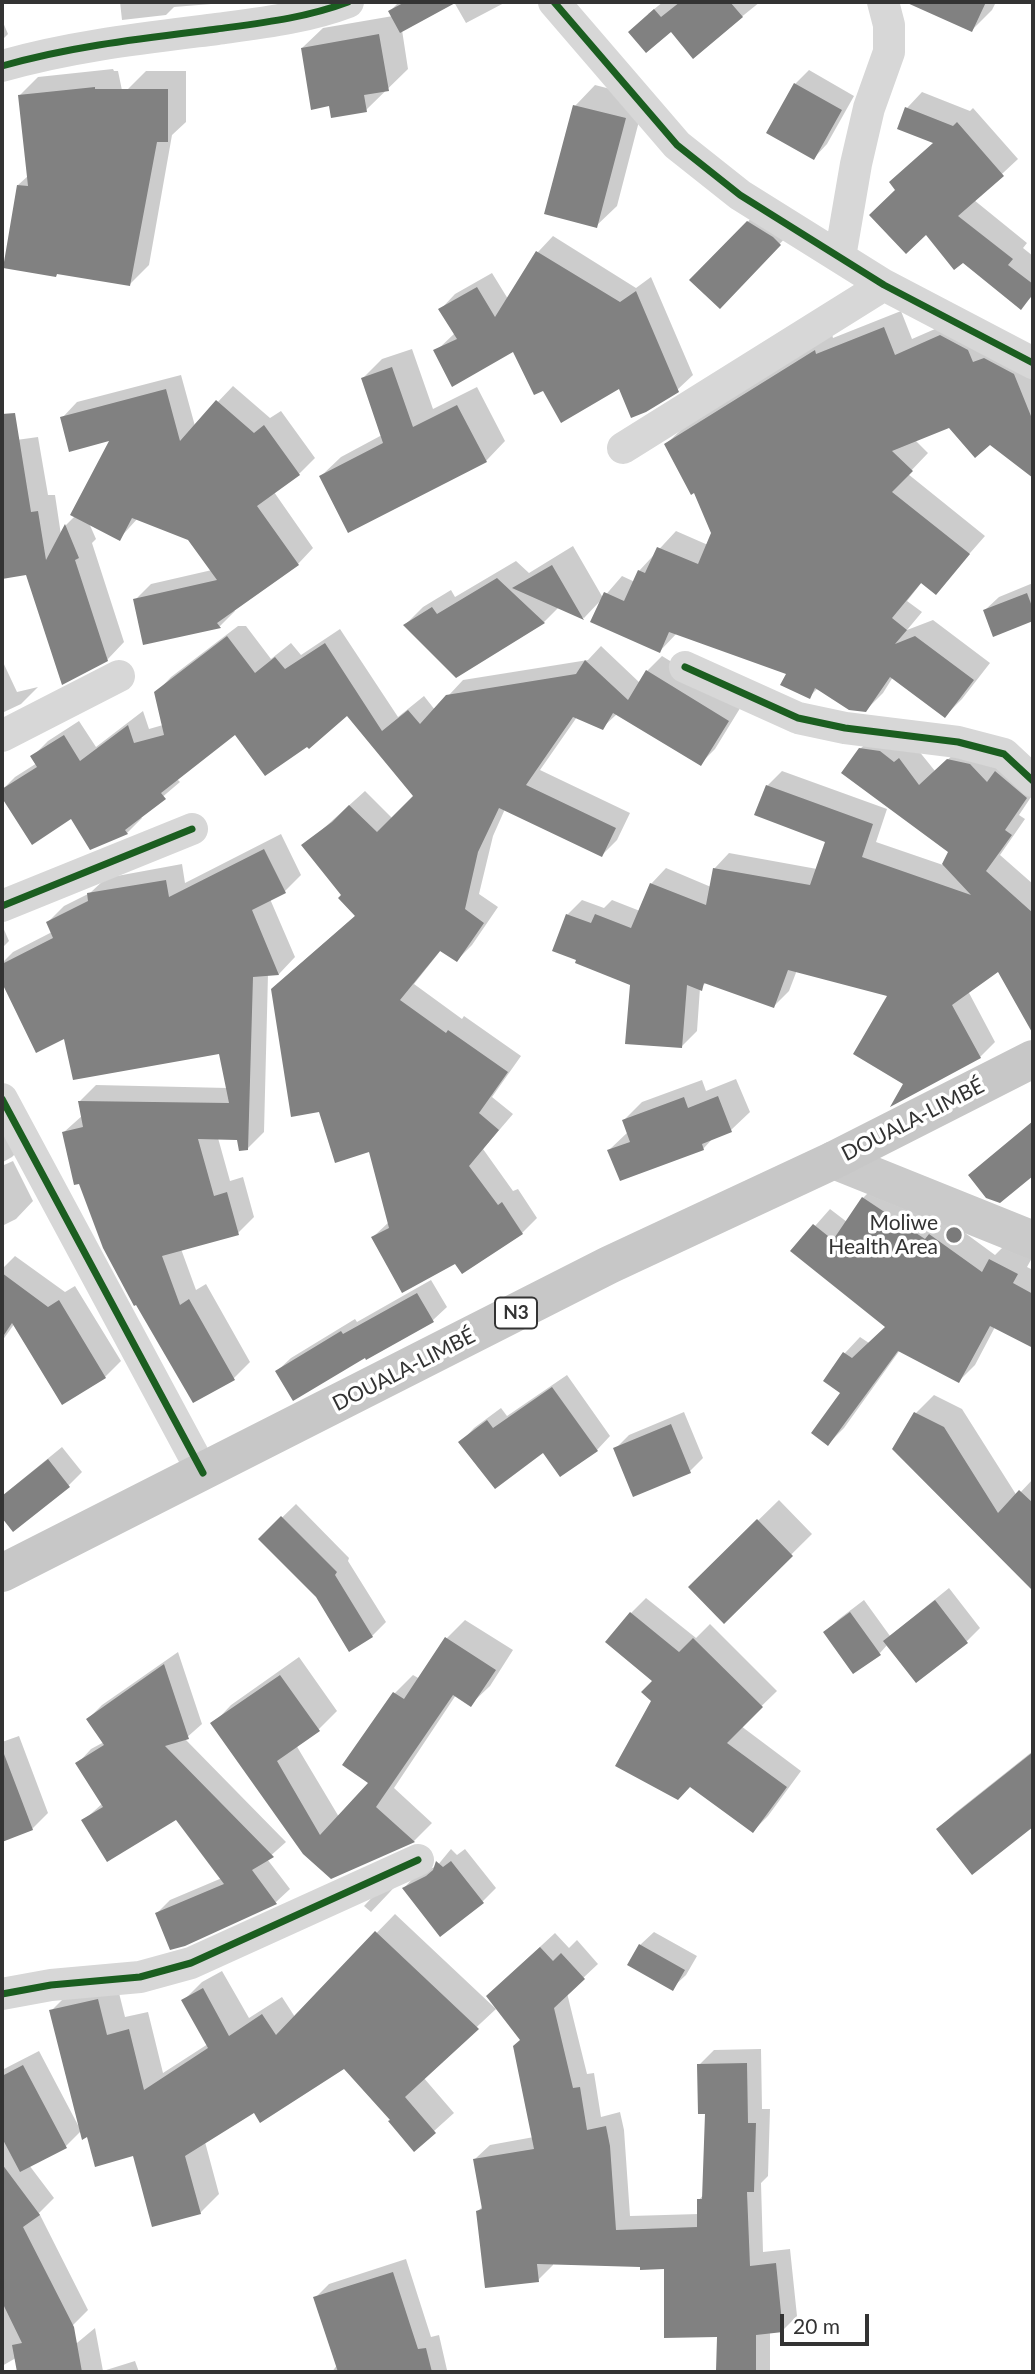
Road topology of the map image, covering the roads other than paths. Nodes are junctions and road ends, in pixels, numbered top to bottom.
1 (348, 2) edge
2 (554, 2) edge
3 (883, 2) edge
4 (2, 66) edge
5 (840, 257) junction
6 (884, 285) junction
7 (1033, 362) edge
8 (623, 449) dead end
9 (685, 667) dead end
10 (119, 676) dead end
11 (2, 736) edge
12 (1033, 781) edge
13 (192, 829) dead end
14 (2, 906) edge
15 (1033, 1059) edge
16 (2, 1099) edge
17 (834, 1160) junction
18 (1033, 1240) edge
19 (203, 1473) junction
20 (2, 1573) edge
21 (418, 1860) dead end
22 (2, 1994) edge

1 - 4 street
2 - 5 street
3 - 5 street
5 - 6 street
6 - 7 street
6 - 8 street
9 - 12 street
10 - 11 street
13 - 14 street
15 - 17 highway, DOUALA-LIMBÉ / N3
16 - 19 street
17 - 18 main road
17 - 19 highway, DOUALA-LIMBÉ / N3
19 - 20 highway, DOUALA-LIMBÉ / N3
21 - 22 street

